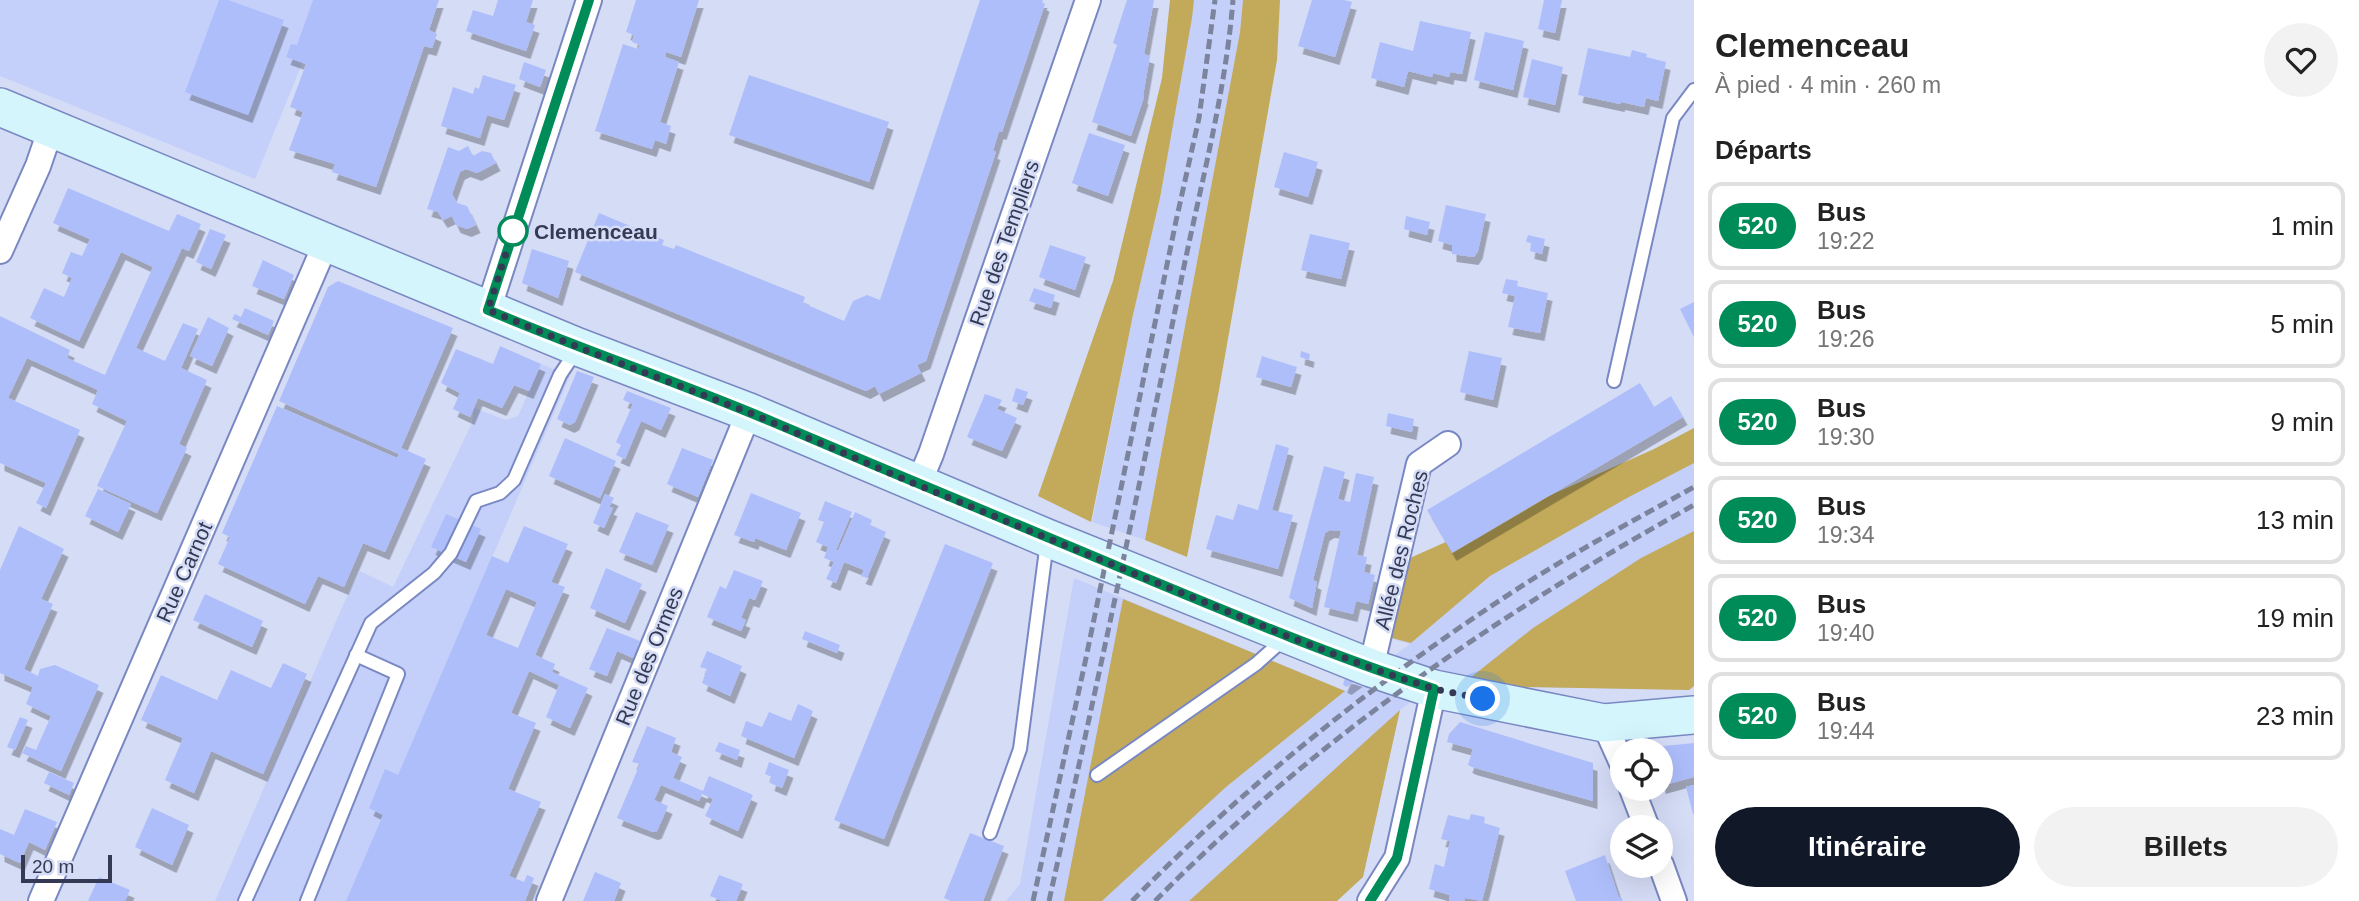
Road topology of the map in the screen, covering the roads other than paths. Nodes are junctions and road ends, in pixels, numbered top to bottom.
1 (589, 0) edge
2 (1087, 0) edge
3 (1694, 90) edge
4 (0, 107) edge
5 (51, 128) junction
6 (326, 243) junction
7 (0, 251) edge
8 (488, 310) junction
9 (578, 347) junction
10 (1614, 381) dead end
11 (748, 412) junction
12 (1448, 444) dead end
13 (918, 485) junction
14 (1048, 538) junction
15 (1287, 636) junction
16 (356, 655) junction
17 (1371, 668) junction
18 (1434, 689) junction
19 (1694, 715) edge
20 (1604, 723) junction
21 (1611, 738) edge
22 (1097, 775) dead end
23 (990, 833) dead end
24 (1666, 878) edge
25 (41, 901) edge
26 (245, 901) edge
27 (307, 901) edge
28 (549, 901) edge
29 (1370, 901) edge
30 (1674, 901) edge

1 - 8 street
2 - 13 street, Rue des Templiers
3 - 10 lane
4 - 5 main road
5 - 6 main road
5 - 7 street
6 - 8 main road
6 - 25 street, Rue Carnot
8 - 9 main road
9 - 11 main road
9 - 16 lane
11 - 13 main road
11 - 28 street, Rue des Ormes
12 - 17 street, Allée des Roches
13 - 14 main road
14 - 15 main road
14 - 23 lane
15 - 17 main road
15 - 22 lane
16 - 26 lane
16 - 27 lane
17 - 18 main road
18 - 20 main road
18 - 29 street
19 - 20 main road
20 - 21 street
24 - 30 street

